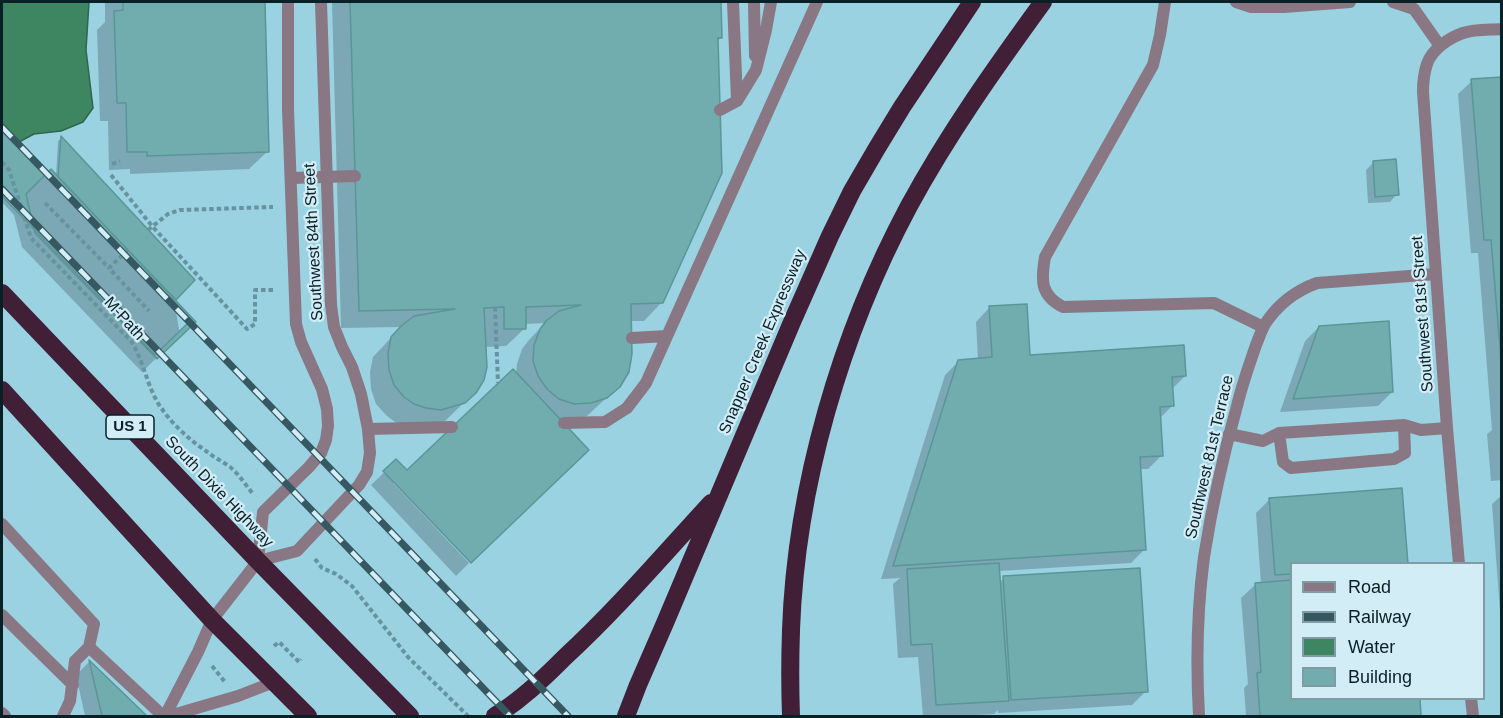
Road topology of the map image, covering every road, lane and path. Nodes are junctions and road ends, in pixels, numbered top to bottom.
1 (288, 2) edge
2 (321, 2) edge
3 (733, 2) edge
4 (754, 2) edge
5 (771, 2) edge
6 (817, 2) edge
7 (972, 2) edge
8 (1043, 2) edge
9 (1165, 2) edge
10 (1236, 2) edge
11 (1350, 2) edge
12 (1393, 2) edge
13 (1414, 5) edge
14 (1502, 30) edge
15 (1440, 46) junction
16 (756, 70) junction
17 (737, 101) junction
18 (720, 110) dead end
19 (120, 161) dead end
20 (2, 162) edge
21 (112, 164) dead end
22 (111, 175) dead end
23 (355, 176) dead end
24 (327, 177) junction
25 (291, 178) junction
26 (45, 203) dead end
27 (273, 207) dead end
28 (152, 226) junction
29 (148, 230) dead end
30 (128, 250) dead end
31 (109, 268) junction
32 (1436, 274) junction
33 (276, 290) dead end
34 (2, 293) edge
35 (495, 307) dead end
36 (149, 311) dead end
37 (1263, 327) junction
38 (668, 336) junction
39 (632, 338) dead end
40 (498, 382) dead end
41 (2, 390) edge
42 (564, 423) dead end
43 (1404, 425) junction
44 (452, 427) dead end
45 (1447, 428) junction
46 (368, 429) junction
47 (1279, 433) junction
48 (1229, 434) junction
49 (243, 482) dead end
50 (720, 493) junction
51 (2, 524) edge
52 (258, 561) junction
53 (1459, 562) edge
54 (322, 568) dead end
55 (2, 615) edge
56 (212, 620) junction
57 (274, 646) dead end
58 (89, 647) junction
59 (301, 659) dead end
60 (212, 666) dead end
61 (228, 675) dead end
62 (222, 679) junction
63 (274, 682) junction
64 (72, 685) junction
65 (229, 687) dead end
66 (1471, 700) edge
67 (2, 713) edge
68 (5, 717) edge
69 (63, 717) edge
70 (166, 717) edge
71 (308, 717) edge
72 (410, 717) edge
73 (468, 717) edge
74 (495, 717) edge
75 (626, 717) edge
76 (791, 717) edge
77 (1199, 717) edge
78 (1473, 717) edge

1 - 25 street, Southwest 84th Street
2 - 24 street, Southwest 84th Street
3 - 17 street
4 - 16 street
5 - 16 street
6 - 38 street
7 - 50 highway, Snapper Creek Expressway
8 - 76 highway
9 - 37 street
10 - 11 street
12 - 13 street
13 - 15 street
14 - 15 street
15 - 32 street, Southwest 81st Street
16 - 17 street
17 - 18 street
19 - 21 path
20 - 49 path, M-Path
22 - 28 path
23 - 24 street
24 - 25 street
24 - 46 street, Southwest 84th Street
25 - 52 street, Southwest 84th Street
26 - 31 path
27 - 28 path
28 - 29 path
28 - 33 path
30 - 31 path
31 - 36 path
32 - 37 street, Southwest 81st Terrace
32 - 45 street, Southwest 81st Street
34 - 52 highway, South Dixie Highway / US 1
35 - 40 path
37 - 48 street, Southwest 81st Terrace
38 - 39 street
38 - 42 street
41 - 56 highway
43 - 45 street
43 - 47 street
43 - 47 street
44 - 46 street
45 - 53 street, Southwest 81st Street
46 - 52 street, Southwest 84th Street
47 - 48 street
48 - 77 street, Southwest 81st Terrace
50 - 74 highway
50 - 75 highway, Snapper Creek Expressway
51 - 58 street
52 - 56 street
52 - 72 highway, South Dixie Highway / US 1
54 - 73 path
55 - 64 street
56 - 63 highway
56 - 70 street
57 - 59 path
58 - 64 street
58 - 70 street
60 - 62 path
61 - 62 path
62 - 65 path
63 - 70 street
63 - 71 highway
64 - 69 street
66 - 78 street
67 - 68 street

